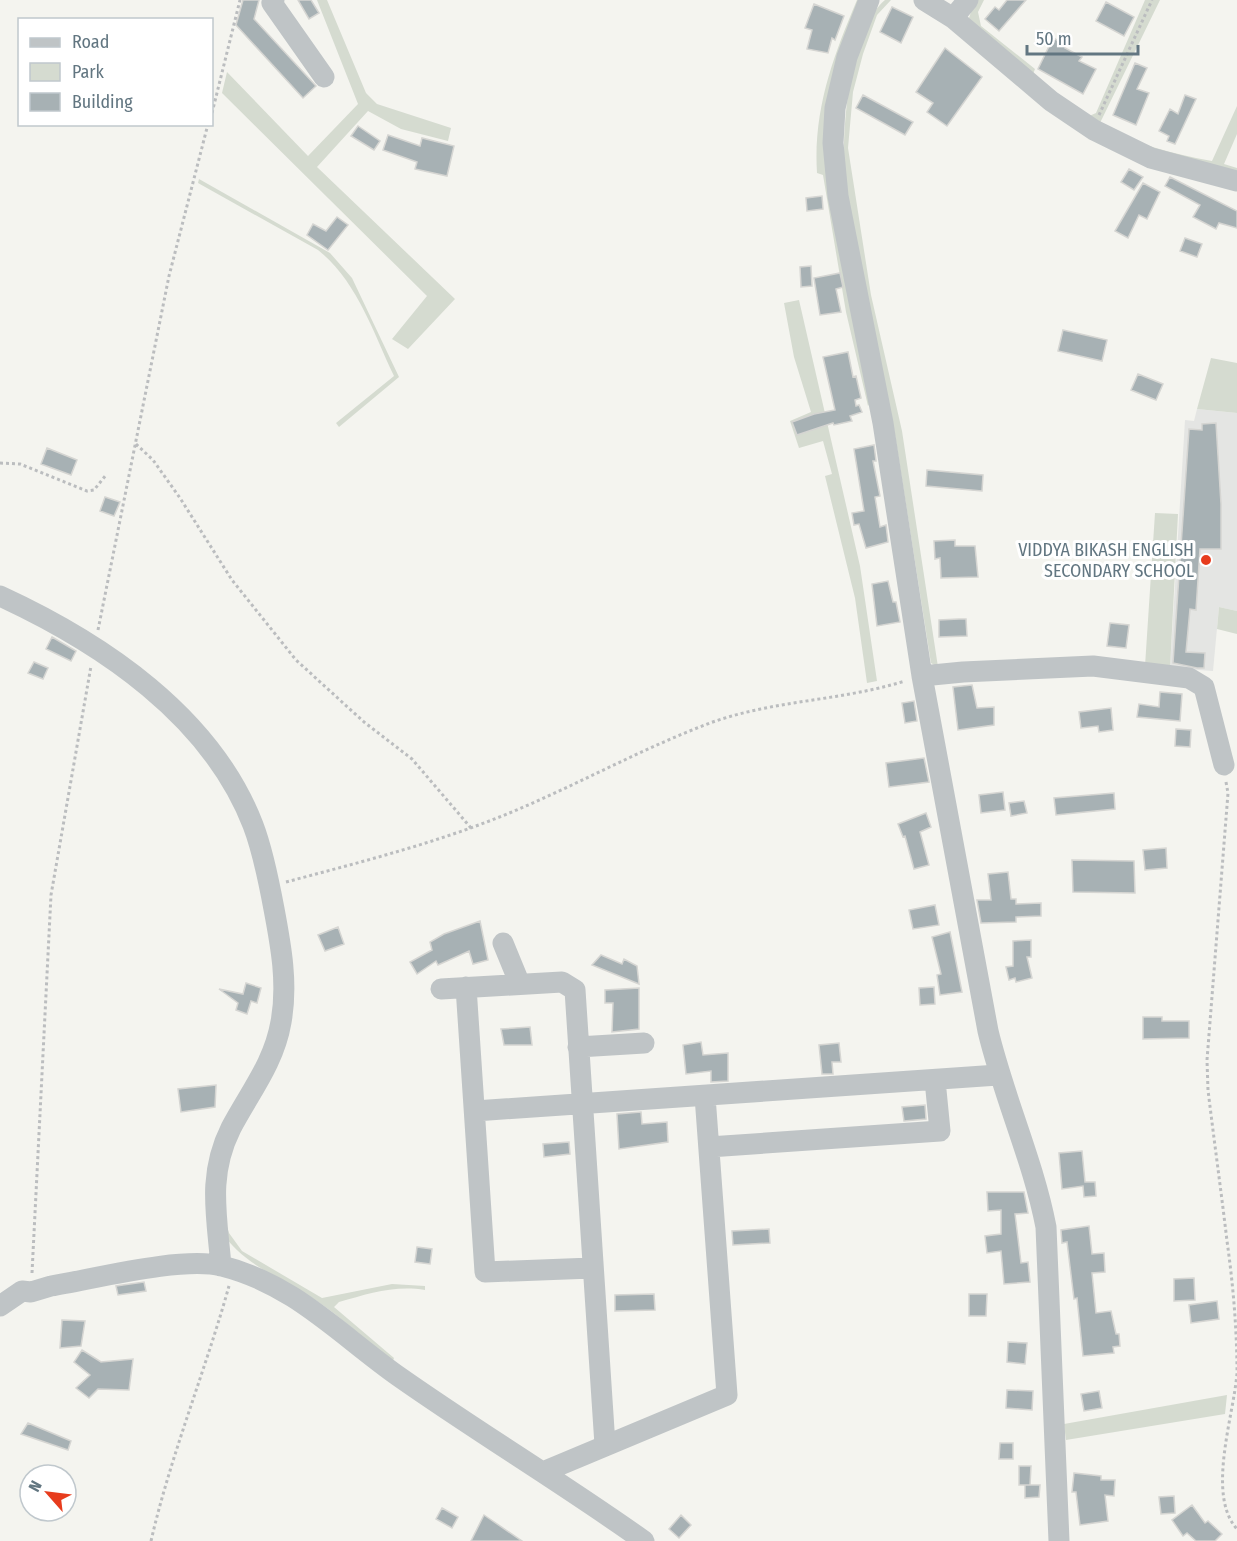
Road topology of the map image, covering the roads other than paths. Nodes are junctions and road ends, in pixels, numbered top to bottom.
1 (274, 0) edge
2 (869, 0) edge
3 (924, 0) edge
4 (968, 0) edge
5 (953, 18) junction
6 (324, 77) dead end
7 (1237, 181) edge
8 (0, 596) edge
9 (922, 676) junction
10 (1224, 765) road end
11 (503, 943) dead end
12 (519, 982) junction
13 (466, 987) junction
14 (441, 988) dead end
15 (644, 1042) dead end
16 (578, 1047) junction
17 (998, 1075) junction
18 (935, 1080) junction
19 (705, 1096) junction
20 (583, 1104) junction
21 (475, 1111) junction
22 (709, 1148) junction
23 (592, 1268) junction
24 (225, 1275) junction
25 (0, 1306) edge
26 (605, 1445) junction
27 (543, 1472) junction
28 (644, 1541) edge
29 (1059, 1541) edge

1 - 6 street
2 - 9 street
3 - 5 street
4 - 5 street
5 - 7 street
8 - 24 street
9 - 10 street
9 - 17 street
11 - 12 street
12 - 13 street
12 - 16 street
13 - 14 street
13 - 21 street
15 - 16 street
16 - 20 street
17 - 18 street
17 - 29 street
18 - 19 street
18 - 22 street
19 - 20 street
19 - 22 street
20 - 21 street
20 - 23 street
21 - 23 street
22 - 26 street
23 - 26 street
24 - 25 street
24 - 27 street
26 - 27 street
27 - 28 street

